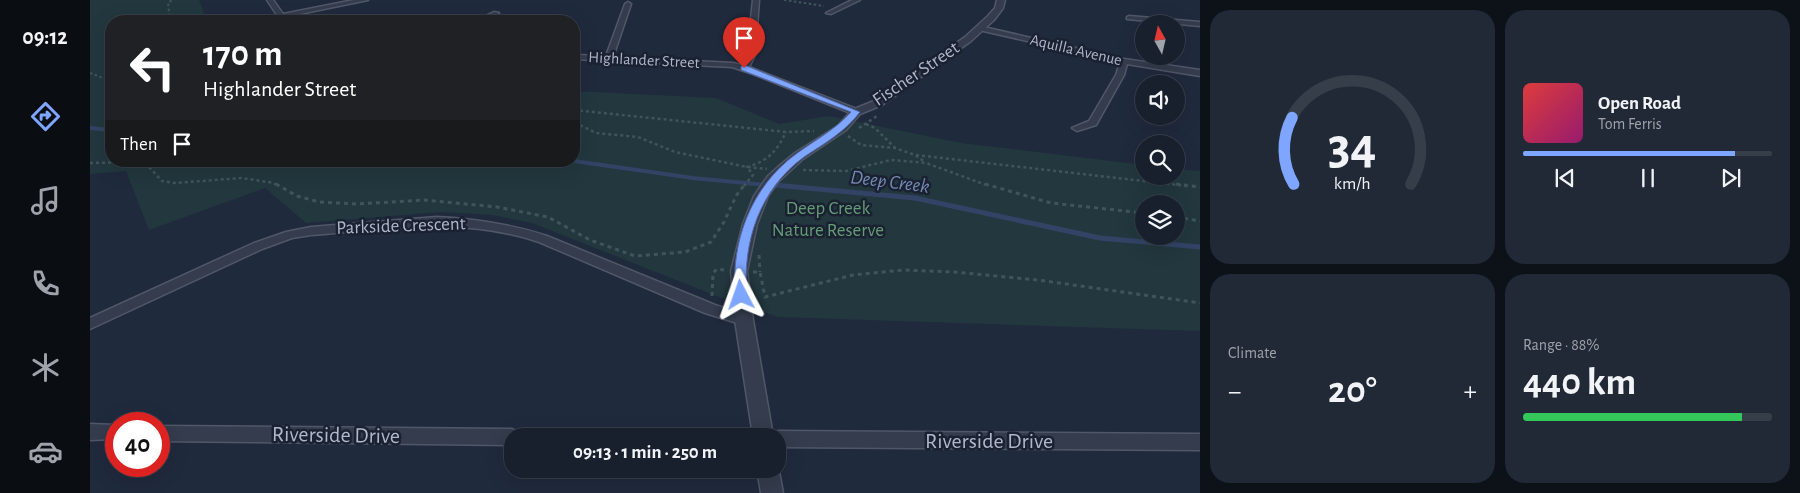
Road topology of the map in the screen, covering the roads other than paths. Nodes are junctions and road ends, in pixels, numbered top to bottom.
1 (270, 0) edge
2 (365, 0) edge
3 (756, 0) edge
4 (857, 0) edge
5 (1001, 0) edge
6 (628, 4) dead end
7 (496, 13) dead end
8 (829, 14) dead end
9 (280, 15) edge
10 (296, 15) edge
11 (492, 15) edge
12 (1129, 18) dead end
13 (1200, 24) edge
14 (982, 28) junction
15 (580, 57) edge
16 (609, 58) junction
17 (1124, 61) junction
18 (744, 68) junction
19 (1200, 73) edge
20 (856, 112) junction
21 (1077, 128) dead end
22 (744, 320) junction
23 (90, 324) edge
24 (762, 428) edge
25 (90, 432) edge
26 (105, 432) edge
27 (170, 433) edge
28 (504, 437) edge
29 (786, 439) edge
30 (1200, 442) edge
31 (770, 478) edge
32 (772, 493) edge

1 - 9 street
2 - 10 street
3 - 18 street
4 - 8 street
5 - 14 street, Fischer Street
6 - 16 street
7 - 11 street
12 - 13 street
14 - 17 street, Aquilla Avenue
14 - 20 street, Fischer Street
15 - 16 street, Highlander Street
16 - 18 street, Highlander Street
17 - 19 street, Aquilla Avenue
17 - 21 street
18 - 20 street, Highlander Street
20 - 22 street, Fischer Street
22 - 23 street, Parkside Crescent
22 - 24 street, Fischer Street
25 - 26 street
27 - 28 street, Riverside Drive
29 - 30 street, Riverside Drive
31 - 32 street

